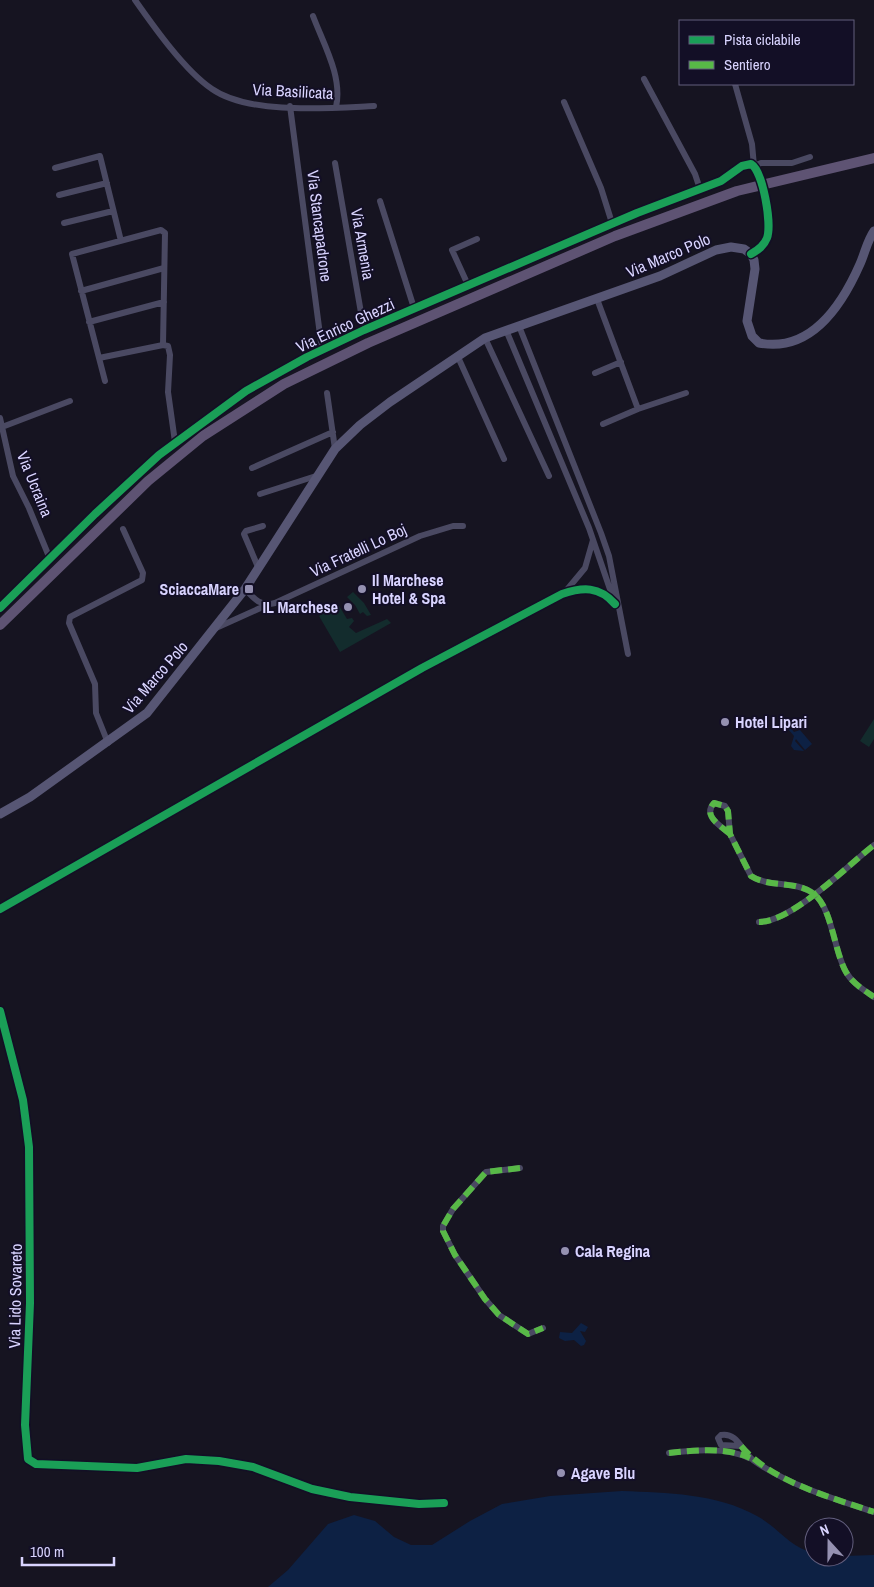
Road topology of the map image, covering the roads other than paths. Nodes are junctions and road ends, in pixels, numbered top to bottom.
1 (135, 0) edge
2 (313, 16) dead end
3 (644, 79) dead end
4 (735, 85) edge
5 (564, 102) dead end
6 (290, 106) junction
7 (374, 106) dead end
8 (336, 107) junction
9 (810, 157) dead end
10 (874, 158) edge
11 (335, 163) dead end
12 (55, 168) dead end
13 (755, 169) junction
14 (107, 183) junction
15 (700, 189) junction
16 (59, 195) dead end
17 (380, 201) dead end
18 (112, 211) junction
19 (64, 223) dead end
20 (612, 224) junction
21 (874, 232) edge
22 (477, 239) dead end
23 (121, 241) junction
24 (751, 254) junction
25 (164, 268) junction
26 (468, 285) junction
27 (81, 291) junction
28 (597, 299) junction
29 (164, 302) junction
30 (414, 308) junction
31 (89, 322) junction
32 (519, 326) junction
33 (364, 330) junction
34 (506, 330) junction
35 (485, 338) junction
36 (163, 345) junction
37 (322, 350) junction
38 (458, 357) junction
39 (99, 358) junction
40 (621, 362) junction
41 (595, 373) dead end
42 (105, 381) dead end
43 (327, 393) dead end
44 (686, 393) dead end
45 (70, 401) dead end
46 (638, 408) junction
47 (0, 418) edge
48 (603, 424) dead end
49 (2, 427) junction
50 (333, 432) junction
51 (175, 442) junction
52 (335, 449) junction
53 (7, 450) junction
54 (0, 453) edge
55 (504, 459) dead end
56 (252, 468) dead end
57 (316, 476) junction
58 (549, 476) dead end
59 (260, 494) dead end
60 (263, 526) dead end
61 (463, 526) dead end
62 (123, 529) dead end
63 (593, 540) junction
64 (50, 559) junction
65 (602, 564) junction
66 (258, 567) junction
67 (585, 568) junction
68 (612, 570) junction
69 (607, 582) junction
70 (245, 589) junction
71 (596, 589) junction
72 (562, 594) junction
73 (615, 604) junction
74 (267, 605) junction
75 (0, 608) edge
76 (620, 617) junction
77 (0, 625) edge
78 (216, 628) junction
79 (628, 654) dead end
80 (108, 743) junction
81 (0, 814) edge
82 (730, 834) junction
83 (874, 845) edge
84 (814, 894) junction
85 (0, 909) edge
86 (759, 922) dead end
87 (874, 997) edge
88 (0, 1011) edge
89 (520, 1168) dead end
90 (543, 1328) dead end
91 (741, 1446) dead end
92 (669, 1453) dead end
93 (752, 1459) junction
94 (444, 1502) dead end
95 (874, 1512) edge

1 - 6 street, Via Basilicata
2 - 8 street
3 - 15 street
4 - 13 street
5 - 20 street
6 - 8 street, Via Basilicata
6 - 37 street, Via Stancapadrone
7 - 8 street, Via Basilicata
9 - 13 street, Via Enrico Ghezzi
10 - 77 main road
11 - 33 street, Via Armenia
12 - 14 street
13 - 15 street, Via Enrico Ghezzi
13 - 24 street, bridge
14 - 16 street
14 - 18 street
15 - 20 street, Via Enrico Ghezzi
17 - 30 street
18 - 19 street
18 - 23 street
20 - 26 street, Via Enrico Ghezzi
21 - 24 street
22 - 26 street
23 - 25 street
23 - 27 street
24 - 28 street, Via Marco Polo
25 - 27 street
25 - 29 street
26 - 30 street, Via Enrico Ghezzi
27 - 31 street
28 - 32 street, Via Marco Polo
28 - 40 street
29 - 31 street
29 - 36 street
30 - 33 street, Via Enrico Ghezzi
31 - 39 street
32 - 34 street, Via Marco Polo
32 - 68 street
33 - 37 street, Via Enrico Ghezzi
34 - 35 street, Via Marco Polo
34 - 63 street
35 - 38 street, Via Marco Polo
35 - 58 street
36 - 39 street
36 - 51 street
37 - 51 street, Via Enrico Ghezzi
38 - 52 street, Via Marco Polo
38 - 55 street
39 - 42 street
40 - 41 street
40 - 46 street
43 - 50 street
44 - 46 street
45 - 49 street
46 - 48 street
47 - 49 street, Via Ucraina
49 - 53 street, Via Ucraina
50 - 52 street
50 - 56 street
51 - 64 street, Via Enrico Ghezzi
52 - 57 street, Via Marco Polo
53 - 54 street
53 - 64 street, Via Ucraina
57 - 59 street
57 - 66 street, Via Marco Polo
60 - 66 street
61 - 74 street, Via Fratelli Lo Boj
62 - 80 street
63 - 65 street
63 - 67 street
64 - 75 street, Via Enrico Ghezzi
65 - 67 street
65 - 68 street
65 - 69 street
66 - 70 street, Via Marco Polo
67 - 72 street
68 - 69 street
68 - 76 street
69 - 71 street
69 - 73 street
70 - 74 street
70 - 78 street, Via Marco Polo
71 - 72 street
71 - 73 street
72 - 85 street
73 - 76 street
74 - 78 street, Via Fratelli Lo Boj
76 - 79 street
78 - 80 street, Via Marco Polo
80 - 81 street, Via Marco Polo
82 - 82 street
82 - 84 street
83 - 84 street
84 - 86 street
84 - 87 street
88 - 94 street, Via Lido Sovareto
89 - 90 street
91 - 93 street
92 - 93 street
93 - 95 street

